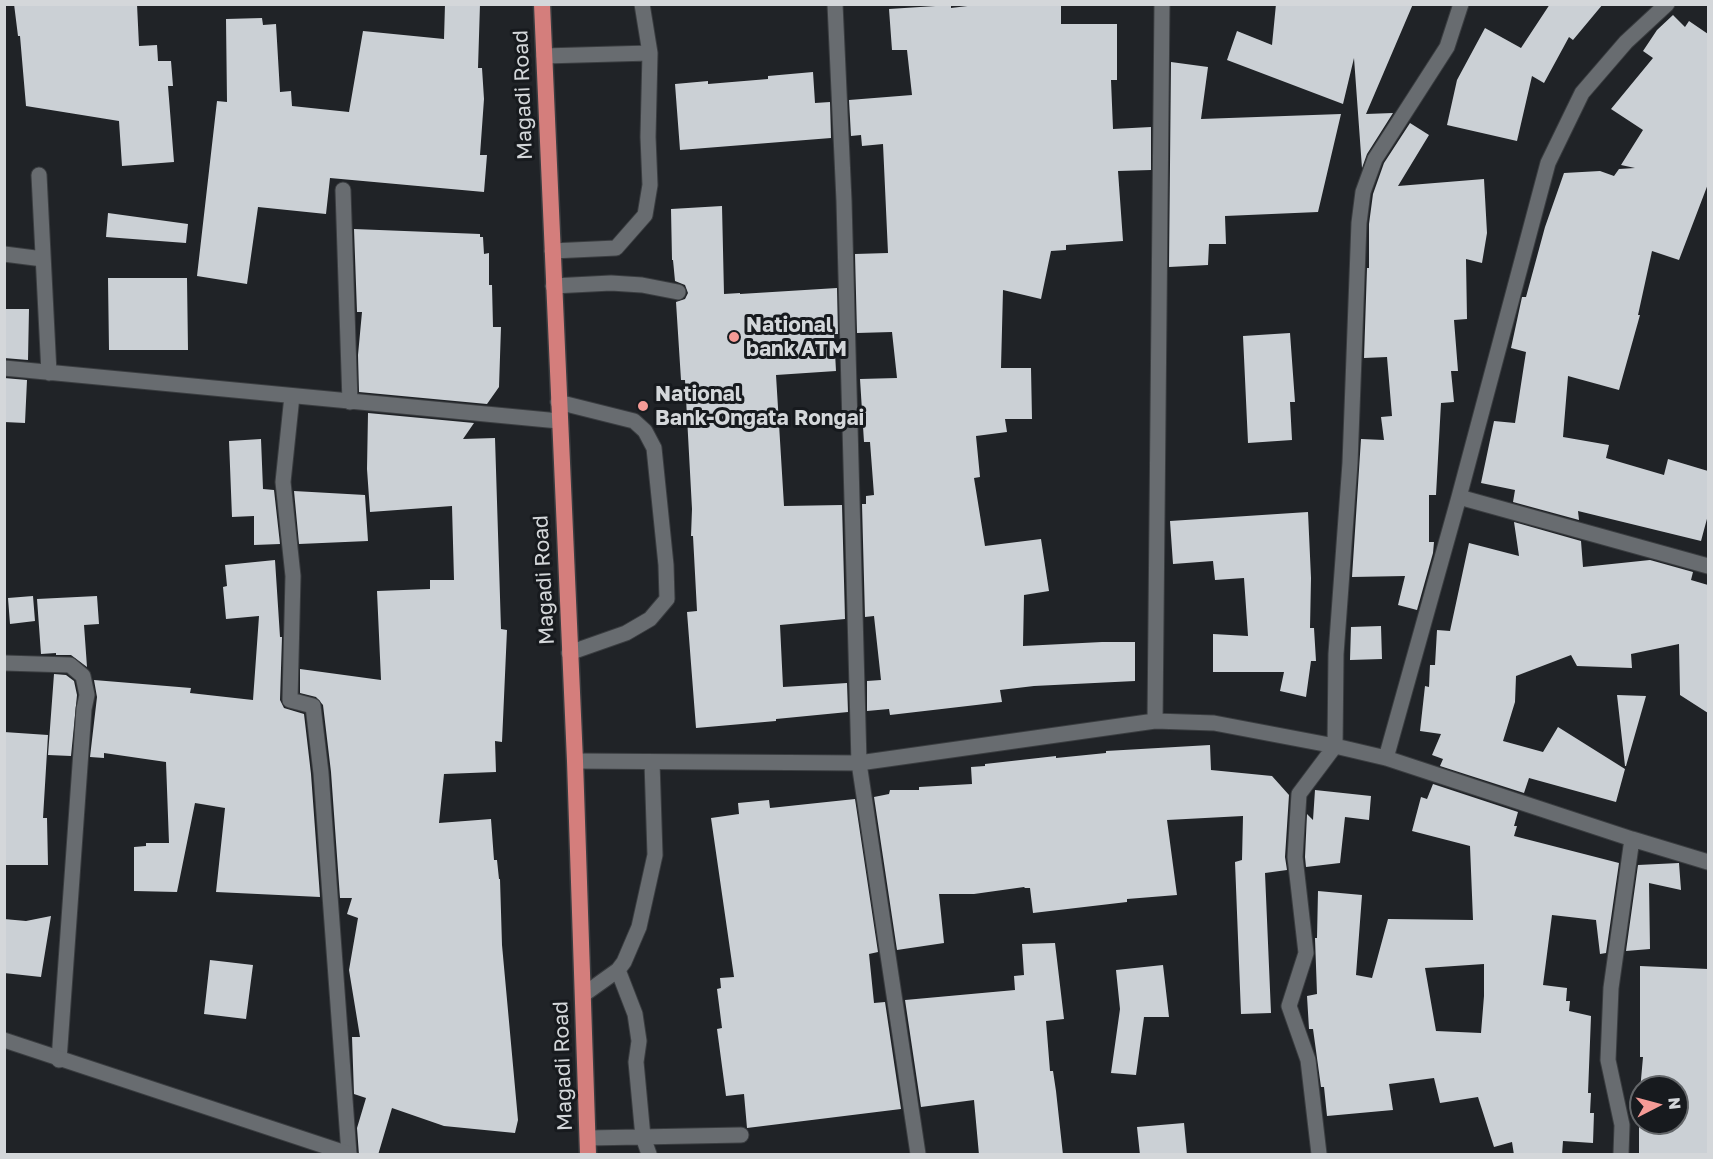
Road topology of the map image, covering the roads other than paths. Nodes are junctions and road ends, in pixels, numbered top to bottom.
1 (542, 4) edge
2 (642, 4) edge
3 (835, 4) edge
4 (1162, 4) edge
5 (1461, 4) edge
6 (1666, 4) edge
7 (650, 53) junction
8 (544, 56) junction
9 (39, 175) dead end
10 (344, 190) dead end
11 (552, 251) junction
12 (4, 254) edge
13 (44, 259) junction
14 (553, 286) junction
15 (678, 292) dead end
16 (4, 368) edge
17 (49, 373) junction
18 (292, 396) junction
19 (350, 402) junction
20 (558, 402) junction
21 (559, 421) junction
22 (1460, 497) junction
23 (1708, 566) edge
24 (569, 653) junction
25 (4, 663) edge
26 (1155, 721) junction
27 (1335, 746) junction
28 (1386, 758) junction
29 (575, 761) junction
30 (652, 762) junction
31 (859, 763) junction
32 (1632, 839) junction
33 (1708, 862) edge
34 (618, 970) junction
35 (583, 995) junction
36 (4, 1040) edge
37 (59, 1060) junction
38 (741, 1135) dead end
39 (643, 1137) junction
40 (588, 1146) edge
41 (349, 1154) edge
42 (649, 1155) edge
43 (918, 1155) edge
44 (1319, 1155) edge
45 (1621, 1155) edge

1 - 8 highway, Magadi Road
2 - 7 street
3 - 31 street
4 - 26 street
5 - 27 street
6 - 22 street
7 - 8 street
7 - 11 street
8 - 11 highway, Magadi Road
9 - 13 street
10 - 19 street
11 - 14 highway, Magadi Road
12 - 13 street
13 - 17 street
14 - 15 street
14 - 20 highway, Magadi Road
16 - 17 street
17 - 18 street
18 - 19 street
18 - 41 street
19 - 21 street
20 - 21 highway, Magadi Road
20 - 24 street
21 - 24 highway, Magadi Road
22 - 23 street
22 - 28 street
24 - 29 highway, Magadi Road
25 - 37 street
26 - 27 street
26 - 31 street
27 - 28 street
27 - 44 street
28 - 32 street
29 - 30 street
29 - 35 highway, Magadi Road
30 - 31 street
30 - 34 street
31 - 43 street
32 - 33 street
32 - 45 street
34 - 35 street
34 - 39 street
35 - 40 highway, Magadi Road
36 - 37 street
37 - 41 street
38 - 39 street
39 - 40 street
39 - 42 street

